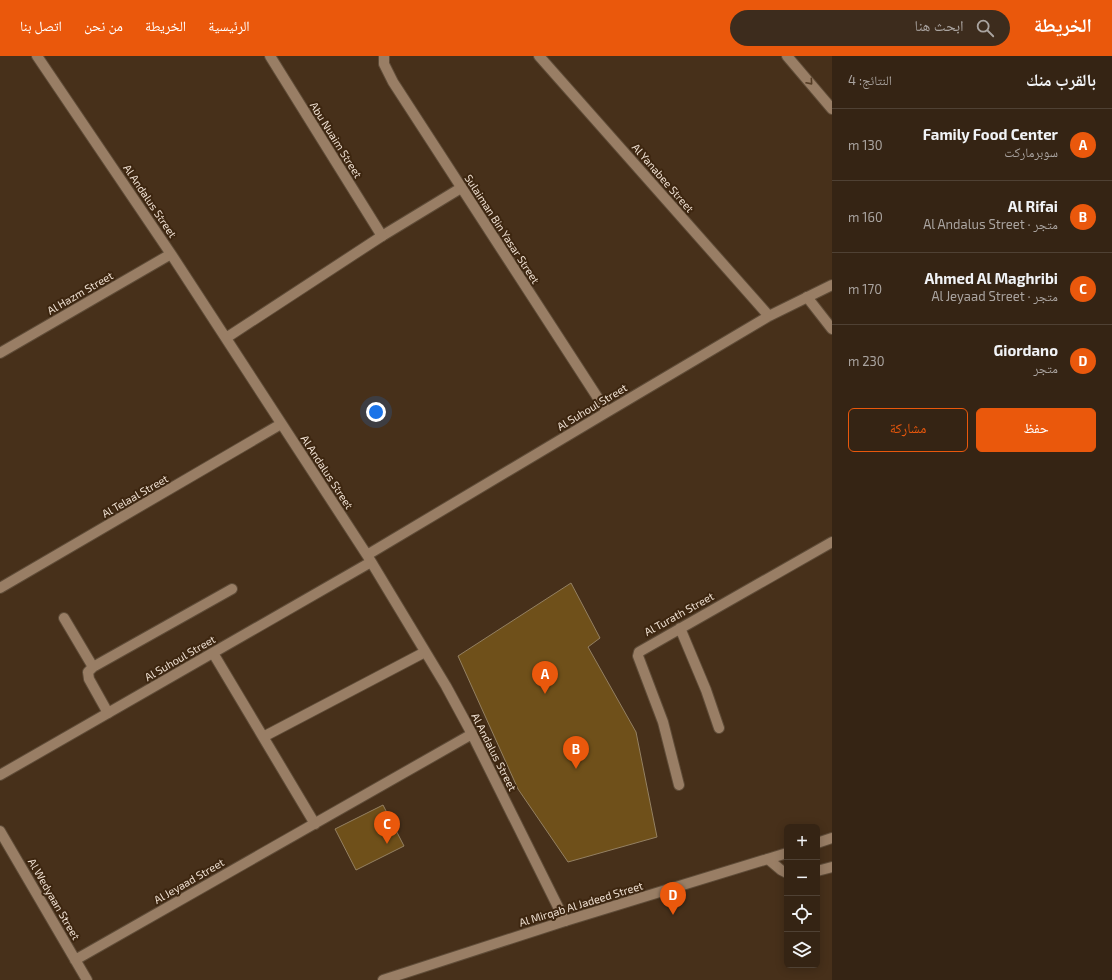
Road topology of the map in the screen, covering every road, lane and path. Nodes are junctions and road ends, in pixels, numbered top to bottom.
1 (37, 56) edge
2 (270, 56) edge
3 (384, 56) edge
4 (539, 56) edge
5 (787, 56) edge
6 (832, 109) edge
7 (461, 188) junction
8 (382, 236) junction
9 (171, 254) junction
10 (832, 285) edge
11 (807, 298) junction
12 (769, 316) junction
13 (832, 329) edge
14 (226, 338) junction
15 (0, 353) edge
16 (606, 412) junction
17 (281, 424) junction
18 (832, 542) edge
19 (369, 559) junction
20 (0, 588) edge
21 (232, 589) dead end
22 (64, 618) dead end
23 (680, 628) junction
24 (425, 652) junction
25 (213, 653) junction
26 (93, 666) junction
27 (108, 713) junction
28 (719, 728) dead end
29 (472, 734) junction
30 (263, 737) junction
31 (0, 775) edge
32 (679, 785) dead end
33 (315, 824) junction
34 (0, 831) edge
35 (832, 838) edge
36 (820, 842) edge
37 (784, 854) edge
38 (768, 859) junction
39 (832, 866) edge
40 (820, 870) edge
41 (784, 872) edge
42 (565, 921) junction
43 (75, 960) junction
44 (87, 980) edge
45 (383, 980) edge

1 - 9 street, Al Andalus Street
2 - 8 street, Abu Nuaim Street
3 - 7 street, Sulaiman Bin Yasar Street
4 - 12 street, Al Yanabee Street
5 -> 6 street
7 - 8 street
7 - 16 street, Sulaiman Bin Yasar Street
8 - 14 street
9 - 14 street, Al Andalus Street
9 - 15 street, Al Hazm Street
10 - 11 street, Al Suhoul Street
11 - 12 street, Al Suhoul Street
11 - 13 street
12 - 16 street, Al Suhoul Street
14 - 17 street, Al Andalus Street
16 - 19 street, Al Suhoul Street
17 - 19 street, Al Andalus Street
17 - 20 street, Al Telaal Street
18 - 23 street, Al Turath Street
19 - 24 street, Al Andalus Street
19 - 25 street, Al Suhoul Street
21 - 26 street
22 - 26 street
23 - 28 street
23 - 32 street, Al Turath Street
24 - 29 street, Al Andalus Street
24 - 30 street
25 - 27 street, Al Suhoul Street
25 - 30 street
26 - 27 street
27 - 31 street, Al Suhoul Street
29 - 33 street, Al Jeyaad Street
29 - 42 street, Al Andalus Street
30 - 33 street
33 - 43 street, Al Jeyaad Street
34 - 43 street, Al Wedyaan Street
35 - 36 street
37 - 38 street, Al Mirqab Al Jadeed Street
38 - 41 street
38 - 42 street, Al Mirqab Al Jadeed Street
39 - 40 street
42 - 45 street, Al Mirqab Al Jadeed Street
43 - 44 street, Al Wedyaan Street

